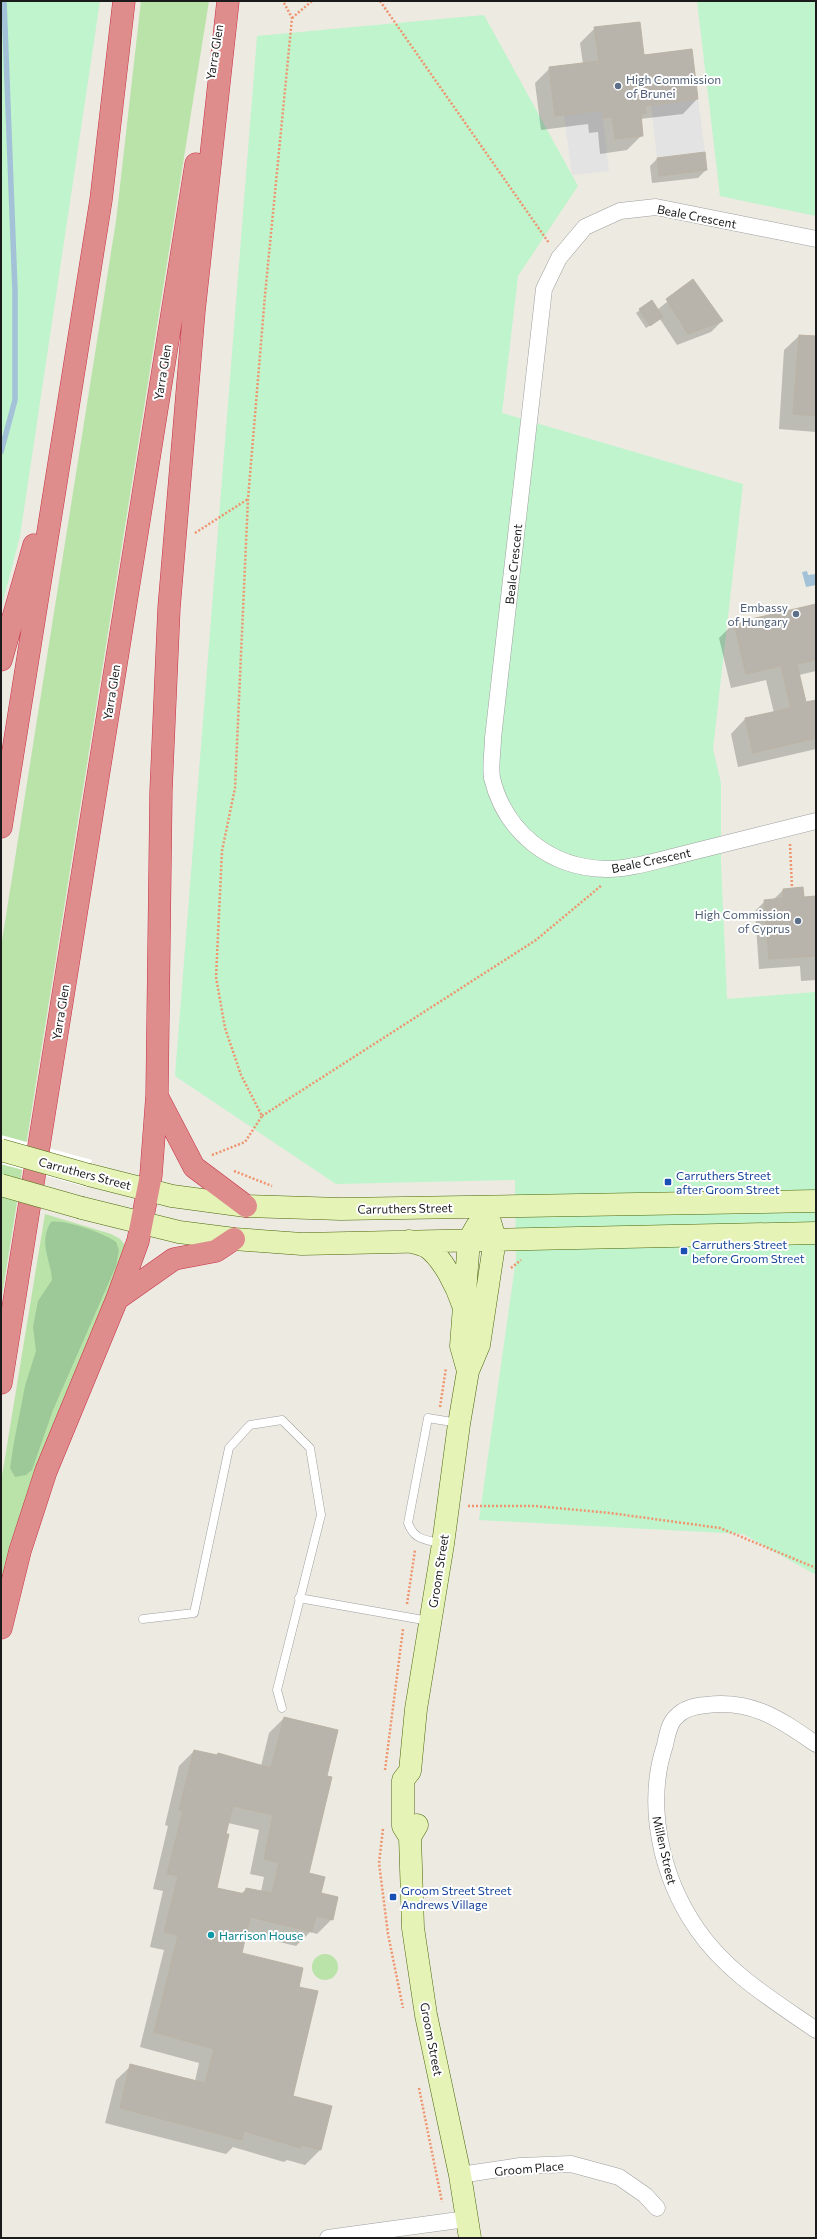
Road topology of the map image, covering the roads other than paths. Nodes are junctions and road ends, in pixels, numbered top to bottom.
1 (124, 1) edge
2 (223, 1) edge
3 (228, 1) edge
4 (816, 239) edge
5 (61, 448) junction
6 (1, 660) edge
7 (816, 821) edge
8 (1, 827) edge
9 (157, 1095) junction
10 (1, 1150) edge
11 (1, 1185) edge
12 (149, 1190) junction
13 (816, 1201) edge
14 (246, 1206) junction
15 (486, 1208) junction
16 (143, 1222) junction
17 (816, 1233) edge
18 (234, 1239) junction
19 (495, 1239) junction
20 (469, 1240) junction
21 (409, 1241) junction
22 (117, 1299) junction
23 (464, 1308) junction
24 (468, 1371) junction
25 (1, 1383) edge
26 (448, 1422) junction
27 (443, 1544) junction
28 (299, 1598) junction
29 (143, 1619) dead end
30 (429, 1621) junction
31 (1, 1628) edge
32 (282, 1708) dead end
33 (816, 1744) edge
34 (816, 2030) edge
35 (460, 2175) junction
36 (657, 2208) dead end
37 (461, 2226) edge
38 (328, 2238) edge

1 - 5 highway
2 - 25 highway, Yarra Glen
3 - 9 highway
4 - 7 street, Beale Crescent
5 - 6 highway
5 - 8 highway
9 - 12 highway
9 - 14 highway
10 - 12 main road, Carruthers Street, bridge
11 - 16 main road, bridge
12 - 14 main road, Carruthers Street
12 - 16 highway
13 - 15 main road, Carruthers Street
14 - 15 main road, Carruthers Street
15 - 19 main road, Groom Street
15 - 20 main road, Groom Street
16 - 18 main road
16 - 22 highway
17 - 19 main road
18 - 21 main road
18 - 22 highway
19 - 20 main road
19 - 24 main road, Groom Street
20 - 21 main road
20 - 23 main road, Groom Street
21 - 23 main road
22 - 31 highway
23 - 24 main road, Groom Street
24 - 26 main road, Groom Street
26 - 27 main road, Groom Street
26 - 27 lane
27 - 30 main road, Groom Street
28 - 29 lane
28 - 30 lane
28 - 32 lane
30 - 35 main road, Groom Street
33 - 34 street, Millen Street
35 - 36 street, Groom Place
35 - 37 main road, Groom Street
37 - 38 street

